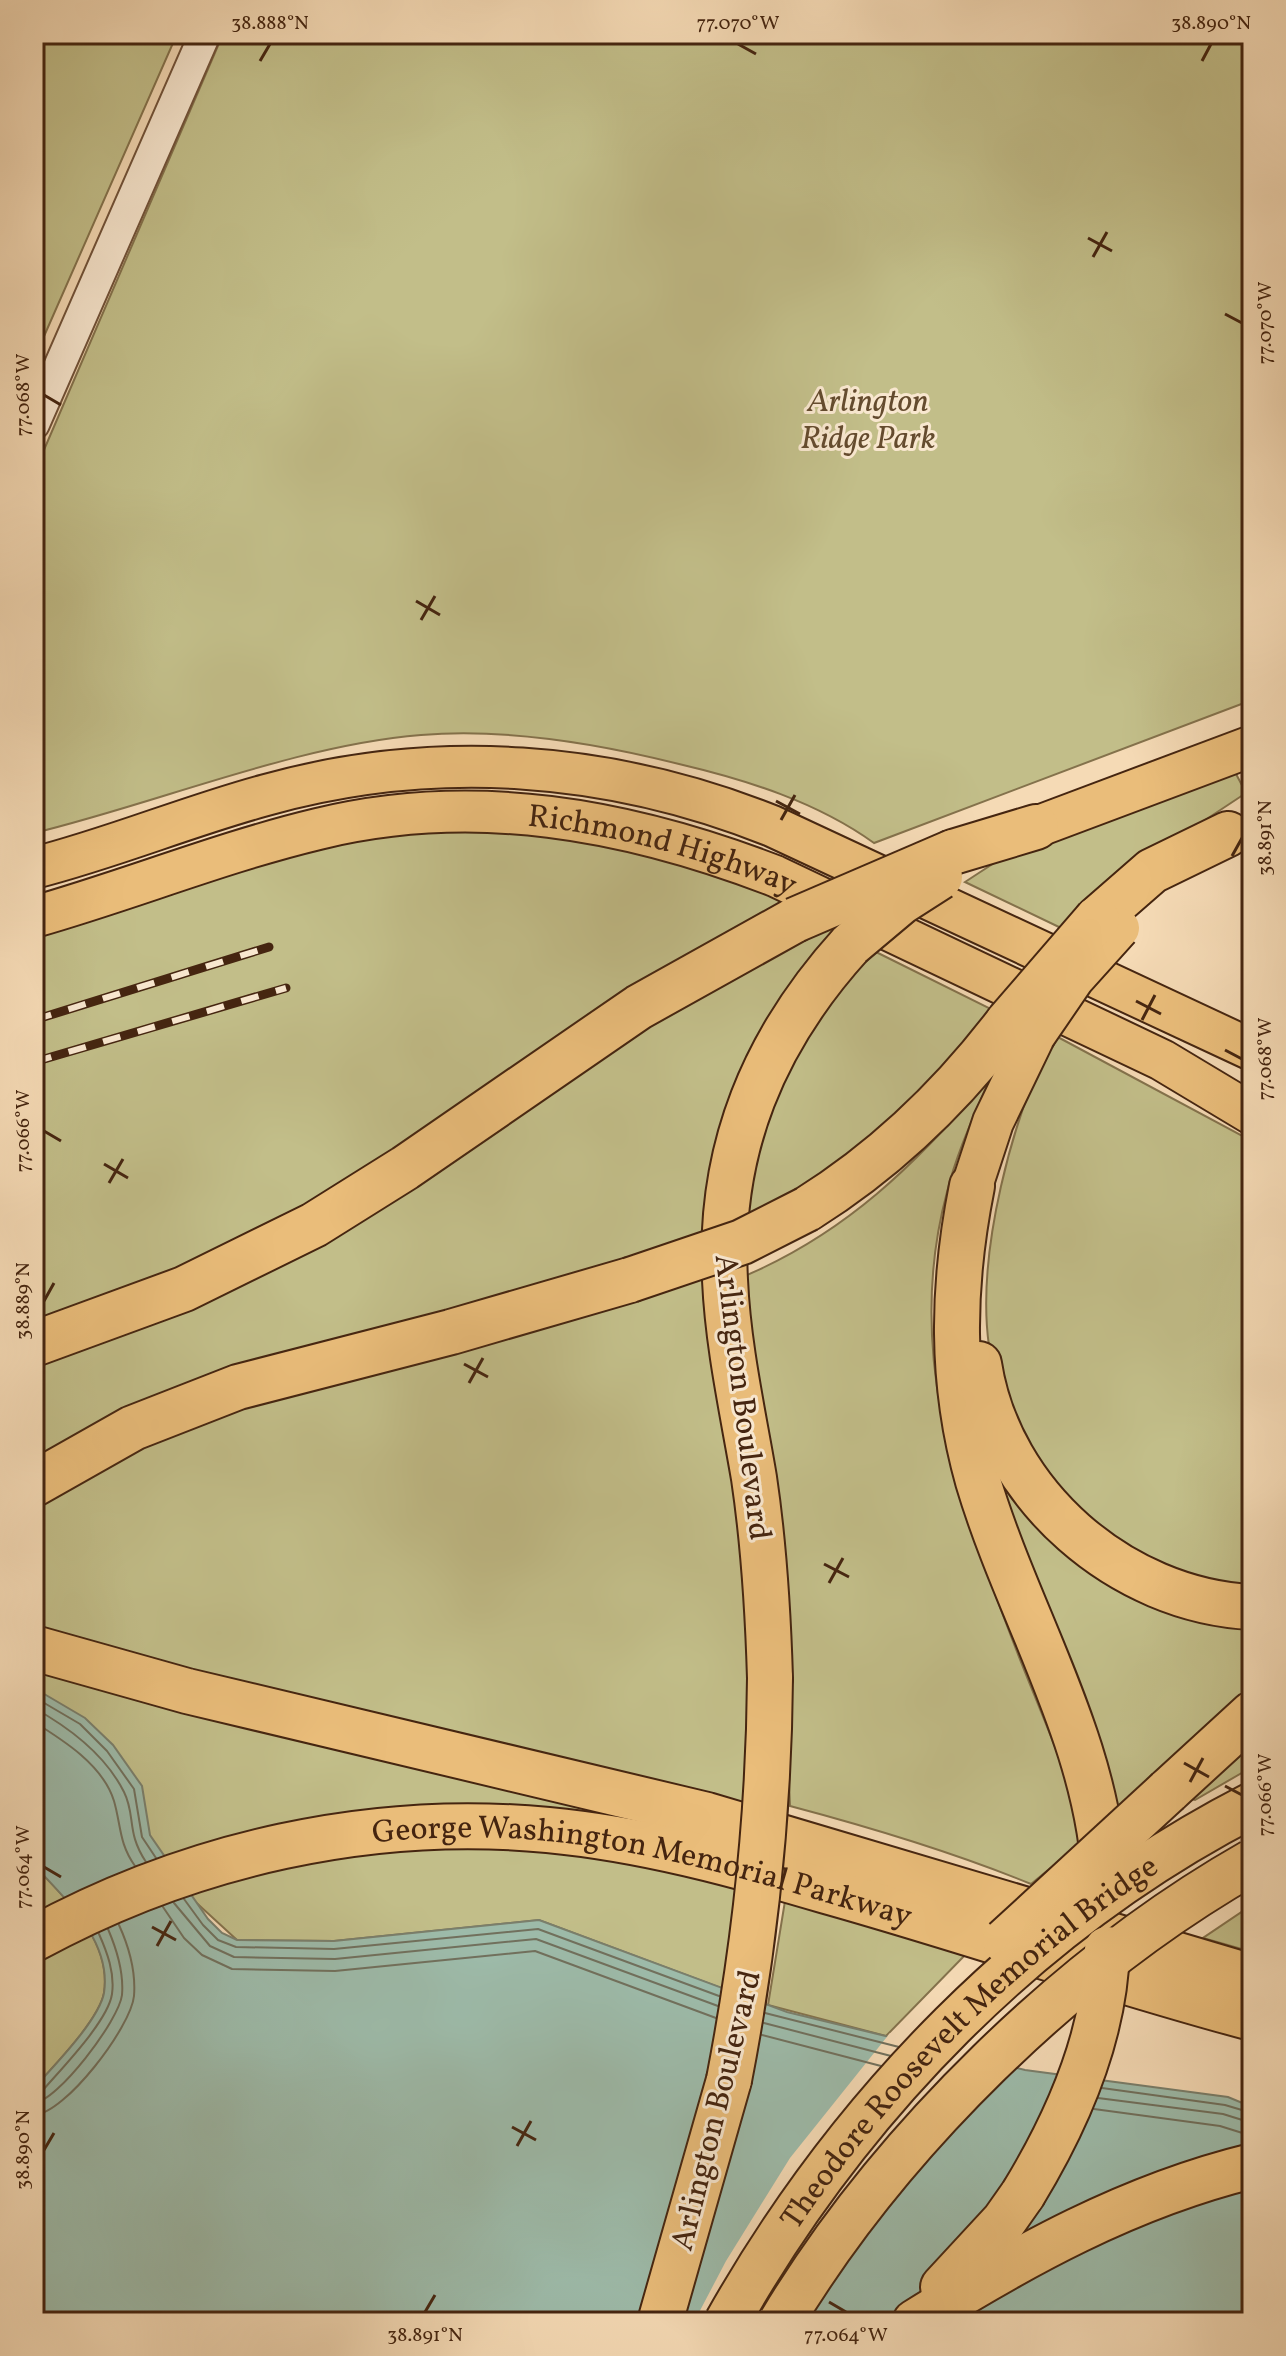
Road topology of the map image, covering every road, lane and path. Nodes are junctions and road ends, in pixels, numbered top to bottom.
1 (205, 34) edge
2 (34, 424) edge
3 (1252, 746) edge
4 (1036, 827) joint
5 (1240, 828) edge
6 (961, 855) junction
7 (34, 868) edge
8 (34, 917) edge
9 (1021, 1029) junction
10 (1252, 1050) edge
11 (1252, 1114) edge
12 (972, 1186) junction
13 (34, 1344) edge
14 (34, 1484) edge
15 (1252, 1607) edge
16 (34, 1648) edge
17 (1252, 1714) edge
18 (1252, 1805) edge
19 (1252, 1862) edge
20 (51, 1930) edge
21 (1252, 1977) edge
22 (1252, 2018) edge
23 (1252, 2166) edge
24 (660, 2322) edge
25 (727, 2322) edge
26 (781, 2322) edge
27 (906, 2322) edge
28 (915, 2322) edge

1 - 2 street
3 - 4 highway, Arlington Boulevard
4 - 6 highway, Arlington Boulevard
5 - 9 highway, bridge
6 - 13 highway, bridge
6 - 24 highway, Arlington Boulevard, bridge
7 - 10 highway, Richmond Highway
8 - 11 highway, Richmond Highway
9 - 12 highway
9 - 14 highway, bridge
12 - 15 highway
12 - 27 highway, bridge
16 - 21 highway, George Washington Memorial Parkway
17 - 25 highway, bridge
18 - 25 highway, Theodore Roosevelt Memorial Bridge, bridge
19 - 26 highway, Theodore Roosevelt Memorial Bridge, bridge
20 - 22 highway, George Washington Memorial Parkway
23 - 28 highway

